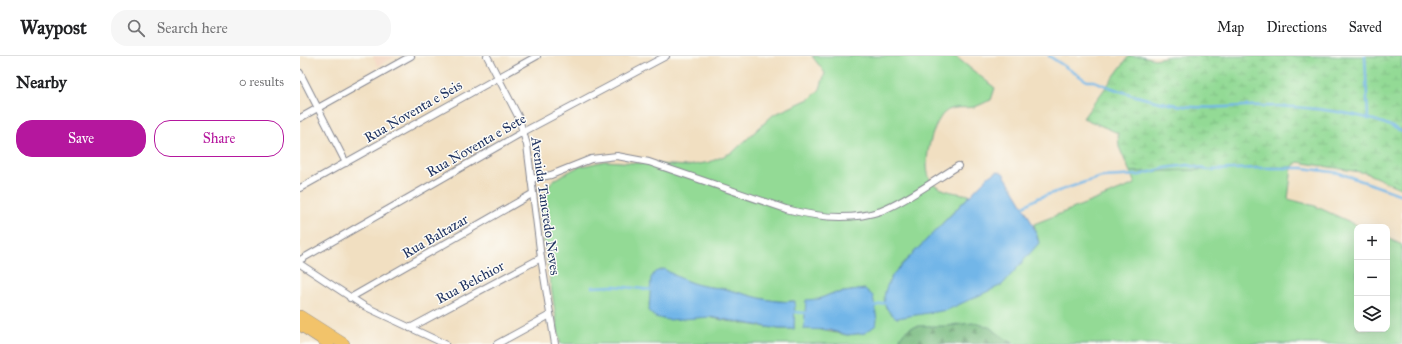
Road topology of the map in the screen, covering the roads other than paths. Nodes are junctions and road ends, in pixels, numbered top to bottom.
1 (411, 56) edge
2 (487, 56) edge
3 (537, 56) edge
4 (666, 56) edge
5 (300, 72) edge
6 (499, 76) junction
7 (319, 108) junction
8 (300, 118) edge
9 (523, 132) junction
10 (346, 163) junction
11 (958, 166) dead end
12 (531, 179) junction
13 (300, 188) edge
14 (532, 194) junction
15 (541, 258) junction
16 (300, 260) edge
17 (300, 264) edge
18 (350, 298) junction
19 (550, 315) junction
20 (300, 316) edge
21 (300, 325) edge
22 (410, 328) junction
23 (329, 344) edge
24 (344, 344) edge
25 (445, 344) edge
26 (497, 344) edge
27 (555, 344) edge

1 - 7 street
2 - 6 street, Avenida Tancredo Neves
3 - 6 street, Rua Noventa e Seis
4 - 9 street, Rua Noventa e Sete
5 - 7 street
6 - 9 street, Avenida Tancredo Neves
6 - 10 street, Rua Noventa e Seis
7 - 8 street
7 - 10 street
9 - 12 street, Avenida Tancredo Neves
9 - 16 street, Rua Noventa e Sete
10 - 13 street, Rua Noventa e Seis
11 - 12 street
12 - 14 street, Avenida Tancredo Neves
14 - 15 street, Avenida Tancredo Neves
14 - 18 street, Rua Baltazar
15 - 19 street, Avenida Tancredo Neves
15 - 22 street, Rua Belchior
17 - 18 street
18 - 22 street
19 - 26 street
19 - 27 street, Avenida Tancredo Neves
20 - 24 highway
21 - 23 highway
22 - 25 street

